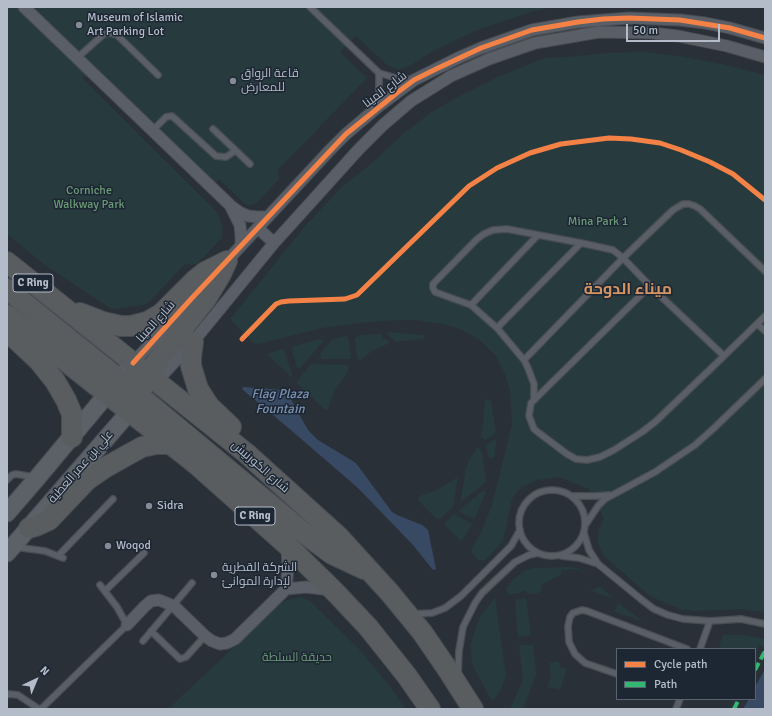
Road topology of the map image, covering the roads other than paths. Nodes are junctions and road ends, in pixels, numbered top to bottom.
1 (24, 7) edge
2 (310, 7) edge
3 (765, 38) edge
4 (765, 56) edge
5 (77, 58) junction
6 (379, 73) junction
7 (158, 75) dead end
8 (414, 80) junction
9 (379, 106) junction
10 (213, 129) dead end
11 (152, 131) junction
12 (236, 151) junction
13 (250, 164) dead end
14 (231, 206) junction
15 (268, 217) junction
16 (258, 228) junction
17 (538, 235) junction
18 (274, 243) junction
19 (581, 243) junction
20 (241, 246) junction
21 (623, 258) junction
22 (227, 261) junction
23 (7, 262) edge
24 (765, 271) edge
25 (650, 286) junction
26 (7, 290) edge
27 (59, 304) junction
28 (471, 305) junction
29 (7, 315) edge
30 (765, 316) edge
31 (757, 324) junction
32 (496, 328) junction
33 (7, 331) edge
34 (765, 331) edge
35 (193, 342) junction
36 (724, 356) junction
37 (524, 360) junction
38 (765, 379) edge
39 (134, 387) junction
40 (534, 400) junction
41 (72, 437) junction
42 (171, 444) junction
43 (246, 453) junction
44 (38, 478) junction
45 (7, 480) edge
46 (613, 494) junction
47 (573, 496) junction
48 (113, 499) dead end
49 (7, 512) edge
50 (586, 524) junction
51 (29, 528) junction
52 (520, 530) junction
53 (584, 533) junction
54 (287, 545) junction
55 (10, 550) edge
56 (144, 553) dead end
57 (538, 553) junction
58 (560, 556) junction
59 (598, 564) junction
60 (372, 572) junction
61 (192, 583) dead end
62 (100, 585) dead end
63 (286, 589) junction
64 (105, 591) junction
65 (335, 592) junction
66 (174, 606) junction
67 (409, 615) junction
68 (710, 621) junction
69 (765, 624) edge
70 (127, 625) junction
71 (151, 632) junction
72 (205, 636) junction
73 (143, 641) dead end
74 (684, 648) edge
75 (700, 648) edge
76 (616, 674) edge
77 (458, 684) junction
78 (7, 695) edge
79 (40, 709) edge
80 (430, 709) edge
81 (473, 709) edge

1 - 5 street
2 - 6 lane
3 - 8 street, شارع المينا
4 - 18 street, شارع المينا
5 - 7 lane
5 - 11 street
6 - 8 lane
6 - 9 lane
8 - 9 street, شارع المينا
9 - 15 street, شارع المينا
10 - 12 lane
11 - 12 lane
11 - 14 street
12 - 13 lane
14 - 15 street
14 - 20 street
15 - 16 street, شارع المينا
16 - 18 street
16 - 20 street, شارع المينا
17 - 19 lane
17 - 28 lane
17 - 28 lane
18 - 35 street, شارع المينا
19 - 21 lane
19 - 32 lane
20 - 22 street, شارع المينا
21 - 24 lane
21 - 25 lane
21 - 37 lane
22 - 27 highway
22 - 39 highway
23 - 27 highway, شارع الكورنيش / C Ring
25 - 36 lane
25 - 40 lane
26 - 39 highway
27 - 39 highway, شارع الكورنيش / C Ring
28 - 32 lane
29 - 39 highway, شارع الكورنيش / C Ring
30 - 31 lane
31 - 34 lane
31 - 36 lane
32 - 37 lane
33 - 41 highway
35 - 39 street, شارع المينا
35 - 43 highway
36 - 40 lane
37 - 40 lane
38 - 46 lane
39 - 41 main road
39 - 42 highway, شارع الكورنيش / C Ring
39 - 43 highway, شارع الكورنيش / C Ring
39 - 51 main road, علي بن عمر العطية
39 - 60 highway
41 - 44 main road
42 - 51 highway
42 - 54 highway, شارع الكورنيش / C Ring
43 - 60 highway, شارع الكورنيش / C Ring
44 - 45 lane
44 - 49 main road
46 - 47 lane
46 - 50 lane
47 - 50 lane
47 - 52 lane
48 - 55 lane
50 - 53 lane
51 - 55 main road, علي بن عمر العطية
52 - 57 lane
52 - 67 lane
53 - 58 lane
53 - 59 lane
54 - 63 street
54 - 65 highway, شارع الكورنيش / C Ring
56 - 64 lane
57 - 58 lane
57 - 77 lane
58 - 59 lane
59 - 68 lane
60 - 67 highway, شارع الكورنيش / C Ring
61 - 66 lane
62 - 64 lane
63 - 65 street
63 - 72 street
64 - 70 lane
65 - 80 highway, شارع الكورنيش / C Ring
66 - 70 street
66 - 71 lane
66 - 72 street
67 - 77 highway, شارع الكورنيش / C Ring
68 - 69 lane
68 - 75 lane
70 - 79 lane
71 - 72 lane
71 - 73 lane
74 - 76 lane
77 - 81 highway, شارع الكورنيش / C Ring
78 - 79 lane

